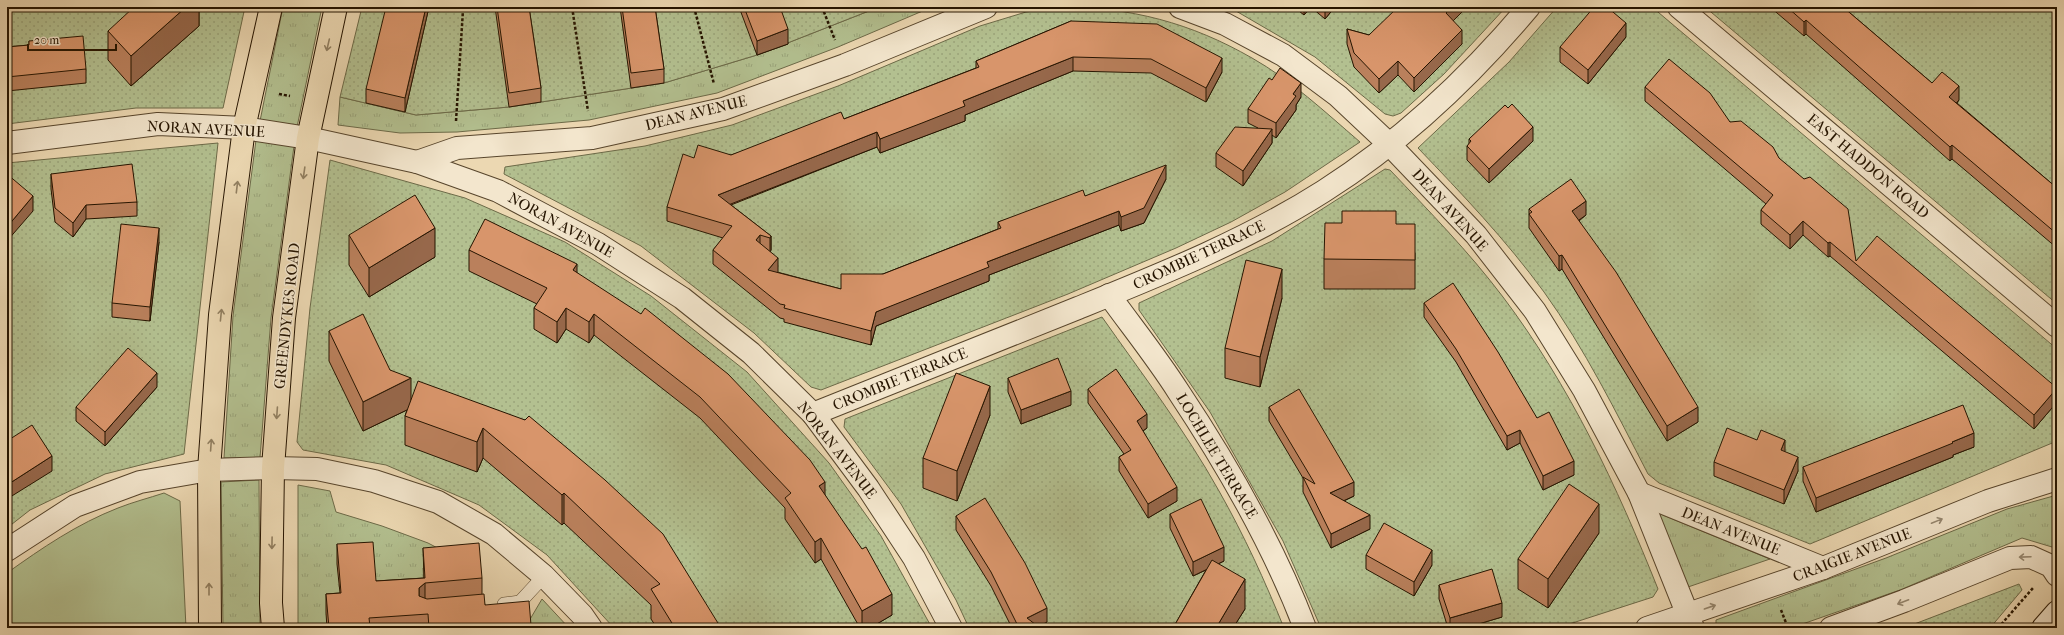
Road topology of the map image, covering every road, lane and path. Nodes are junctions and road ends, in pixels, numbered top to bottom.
1 (271, 7) edge
2 (336, 7) edge
3 (572, 7) edge
4 (694, 7) edge
5 (822, 7) edge
6 (986, 7) edge
7 (1180, 7) edge
8 (1529, 7) edge
9 (1679, 7) edge
10 (463, 10) dead end
11 (845, 66) junction
12 (253, 89) junction
13 (315, 101) junction
14 (722, 110) junction
15 (244, 128) junction
16 (308, 138) junction
17 (592, 138) junction
18 (7, 143) edge
19 (1389, 144) junction
20 (457, 148) junction
21 (417, 162) junction
22 (1109, 295) junction
23 (2057, 326) edge
24 (813, 414) junction
25 (273, 468) junction
26 (209, 470) junction
27 (2057, 479) edge
28 (1639, 493) junction
29 (7, 550) edge
30 (1822, 568) junction
31 (2054, 570) edge
32 (544, 576) junction
33 (488, 605) edge
34 (2057, 612) edge
35 (1690, 621) edge
36 (210, 628) edge
37 (273, 628) edge
38 (591, 628) edge
39 (951, 628) edge
40 (1305, 628) edge
41 (1647, 628) edge
42 (1831, 628) edge
43 (1998, 628) edge
44 (2043, 628) edge

1 - 12 highway
2 -> 13 highway, GREENDYKES ROAD
3 - 17 path
4 - 14 path
5 - 11 path
6 - 11 street, DEAN AVENUE
7 - 19 street, DEAN AVENUE
8 - 19 street, CROMBIE TERRACE
9 - 23 street, EAST HADDON ROAD
10 - 20 path
11 - 14 street, DEAN AVENUE
12 - 13 path
12 - 15 highway
13 - 16 highway, GREENDYKES ROAD
14 - 17 street, DEAN AVENUE
15 - 16 street, NORAN AVENUE
15 - 18 street, NORAN AVENUE
26 -> 15 highway
16 - 21 street, NORAN AVENUE
16 -> 25 highway, GREENDYKES ROAD
17 - 20 street, DEAN AVENUE
19 - 22 street, CROMBIE TERRACE
19 - 28 street, DEAN AVENUE
20 - 21 street, DEAN AVENUE
21 - 24 street, NORAN AVENUE
22 - 24 street, CROMBIE TERRACE
22 - 40 street, LOCHLEE TERRACE
24 - 39 street, NORAN AVENUE
25 - 26 street
25 - 32 street
25 -> 37 highway, GREENDYKES ROAD
26 - 29 street
36 -> 26 highway
30 -> 27 street, CRAIGIE AVENUE
28 - 30 street, DEAN AVENUE
28 - 35 street, DEAN AVENUE
35 -> 30 street, CRAIGIE AVENUE
31 -> 42 street
31 - 43 path
32 - 33 lane
32 - 38 street
34 - 44 street
35 - 41 street, CRAIGIE AVENUE

